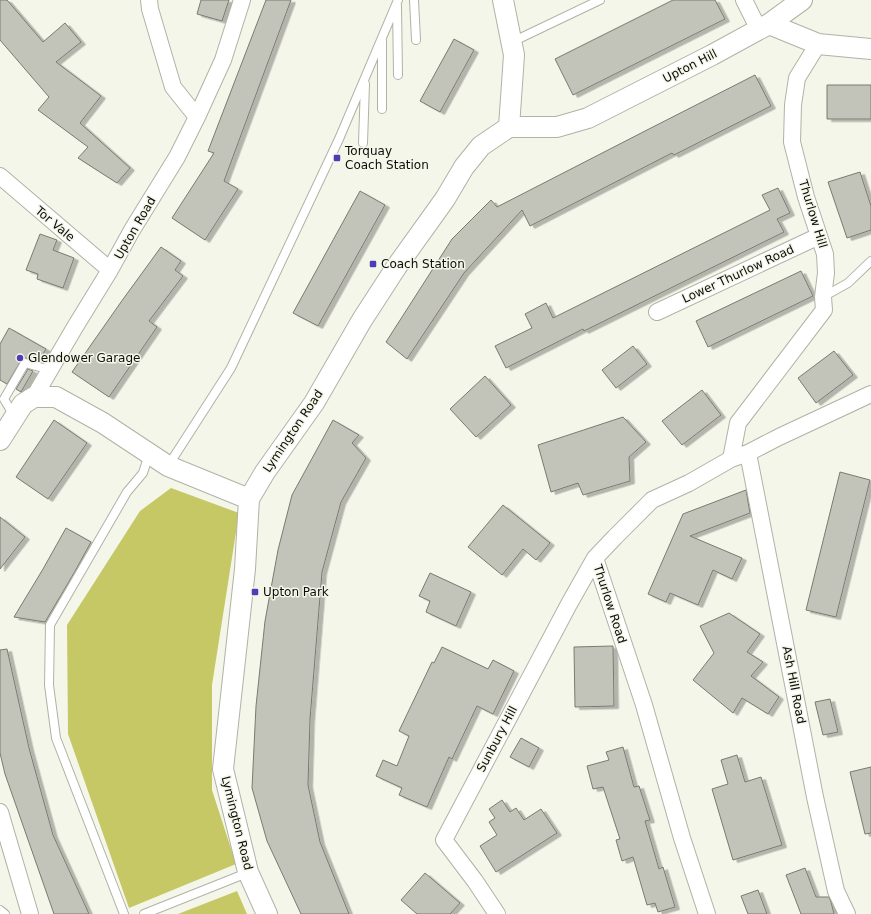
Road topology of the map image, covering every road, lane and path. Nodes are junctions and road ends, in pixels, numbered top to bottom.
1 (149, 0) edge
2 (242, 0) edge
3 (414, 0) edge
4 (502, 0) edge
5 (600, 0) edge
6 (744, 0) edge
7 (802, 0) edge
8 (397, 2) edge
9 (764, 27) junction
10 (382, 38) junction
11 (416, 40) dead end
12 (511, 42) junction
13 (818, 44) junction
14 (871, 49) edge
15 (398, 75) dead end
16 (365, 78) junction
17 (382, 108) dead end
18 (197, 117) junction
19 (509, 127) junction
20 (363, 143) dead end
21 (0, 176) edge
22 (819, 236) junction
23 (871, 261) edge
24 (110, 270) junction
25 (823, 297) junction
26 (658, 312) dead end
27 (50, 370) junction
28 (871, 394) edge
29 (34, 397) junction
30 (15, 417) junction
31 (0, 440) edge
32 (149, 453) junction
33 (748, 453) junction
34 (730, 459) junction
35 (168, 466) junction
36 (249, 498) junction
37 (595, 558) junction
38 (0, 812) edge
39 (248, 872) junction
40 (0, 910) edge
41 (5, 914) edge
42 (30, 914) edge
43 (124, 914) edge
44 (144, 914) edge
45 (267, 914) edge
46 (498, 914) edge
47 (707, 914) edge
48 (848, 914) edge

1 - 18 street
2 - 18 street, Upton Road
3 - 11 lane
4 - 12 street
5 - 12 lane
6 - 9 street
7 - 9 street, Upton Hill
8 - 10 lane
8 - 15 lane
9 - 13 street
9 - 19 street, Upton Hill
10 - 16 lane
10 - 17 lane
12 - 19 street
13 - 14 street
13 - 22 street, Thurlow Hill
16 - 20 lane
16 - 35 lane
18 - 24 street, Upton Road
19 - 36 street, Lymington Road
21 - 24 street, Tor Vale
22 - 25 street, Thurlow Hill
22 - 26 street, Lower Thurlow Road
23 - 25 lane
24 - 27 street, Upton Road
25 - 34 street, Thurlow Hill
27 - 29 street, Upton Road
27 - 30 lane
28 - 33 street, Thurlow Road
29 - 30 street, Upton Road
29 - 32 street
30 - 31 street, Upton Road
32 - 35 street
32 - 43 lane
33 - 34 street, Thurlow Road
33 - 48 street, Ash Hill Road
34 - 37 street, Thurlow Road
35 - 36 street
36 - 39 street, Lymington Road
37 - 46 street, Sunbury Hill
37 - 47 street, Thurlow Road
38 - 42 street
39 - 44 lane
39 - 45 street, Lymington Road
40 - 41 lane

